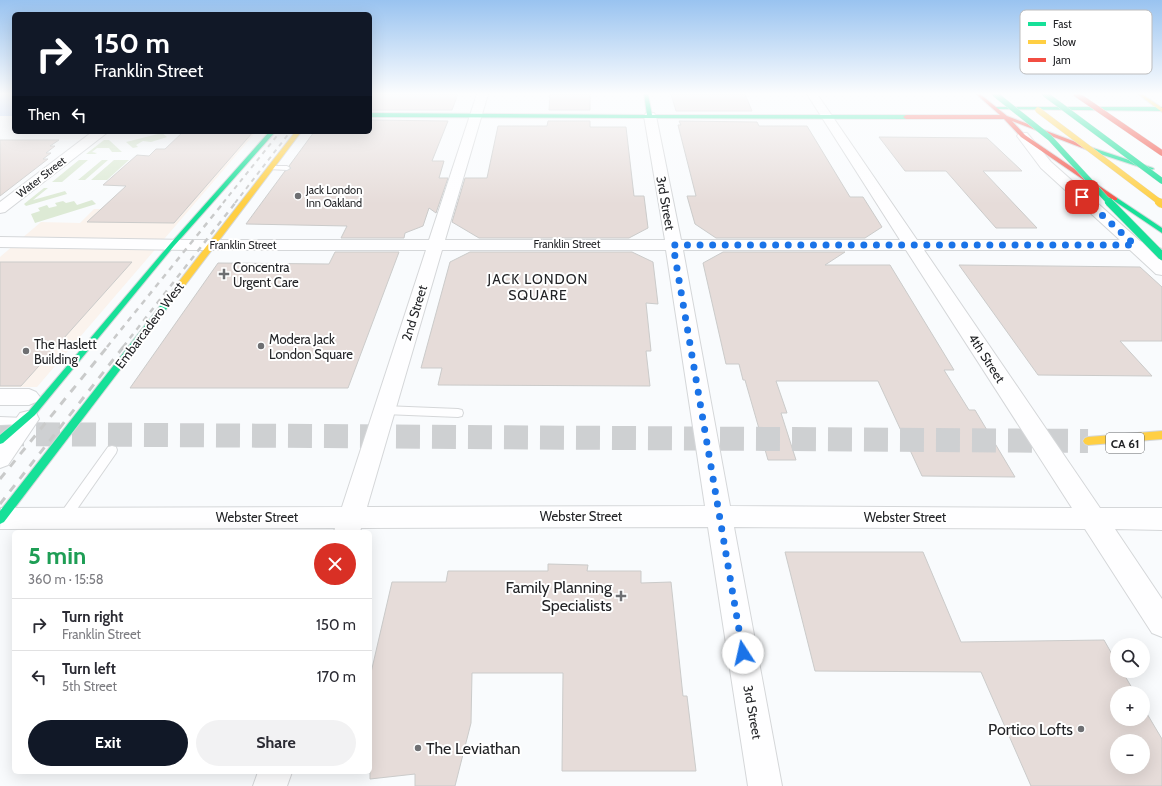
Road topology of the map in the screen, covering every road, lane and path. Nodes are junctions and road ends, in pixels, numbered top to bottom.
1 (471, 131) edge
2 (652, 131) edge
3 (837, 131) edge
4 (1018, 131) edge
5 (1041, 131) edge
6 (1041, 131) edge
7 (1066, 131) edge
8 (1095, 131) edge
9 (1129, 131) edge
10 (98, 134) edge
11 (270, 134) edge
12 (296, 134) edge
13 (1023, 136) junction
14 (1162, 153) edge
15 (270, 168) junction
16 (287, 168) dead end
17 (1162, 173) edge
18 (1162, 180) edge
19 (1162, 204) edge
20 (0, 208) edge
21 (1162, 231) edge
22 (0, 242) edge
23 (435, 244) junction
24 (172, 245) junction
25 (210, 245) junction
26 (673, 245) junction
27 (913, 245) junction
28 (1135, 245) junction
29 (1162, 255) edge
30 (1162, 270) edge
31 (0, 397) edge
32 (384, 410) junction
33 (28, 411) junction
34 (458, 413) dead end
35 (0, 421) edge
36 (1162, 435) edge
37 (0, 440) edge
38 (1155, 445) dead end
39 (112, 450) dead end
40 (0, 459) edge
41 (719, 516) junction
42 (64, 518) junction
43 (1094, 518) junction
44 (0, 519) edge
45 (1162, 519) edge
46 (349, 524) edge
47 (1162, 623) edge
48 (274, 774) edge
49 (270, 786) edge
50 (765, 786) edge

1 - 23 street, 2nd Street
2 - 26 street, 3rd Street
3 - 27 street, 4th Street
4 - 13 main road
5 - 29 main road, bridge
6 - 17 main road
7 - 19 main road, bridge
8 - 18 main road, bridge
9 - 14 main road, bridge
10 - 20 street, Water Street
11 - 24 main road
12 - 15 main road, Embarcadero West
13 - 21 main road
13 - 28 street
15 - 16 lane
15 - 25 main road, Embarcadero West
22 - 24 street, Franklin Street
23 - 25 street, Franklin Street
23 - 26 street, Franklin Street
23 - 32 street, 2nd Street
24 - 25 street, Franklin Street
24 - 33 main road
25 - 44 main road, Embarcadero West
26 - 27 street, Franklin Street
26 - 41 street, 3rd Street
27 - 28 street, Franklin Street
27 - 43 street, 4th Street
28 - 29 street
28 - 30 street
31 - 33 street
32 - 34 lane
32 - 46 street, 2nd Street
33 - 35 lane
33 - 37 main road
33 - 40 street
36 - 38 main road, CA 61
39 - 42 lane
41 - 43 street, Webster Street
41 - 46 street, Webster Street
41 - 50 street, 3rd Street
42 - 44 street, Webster Street
42 - 46 street, Webster Street
43 - 45 street, Webster Street
43 - 47 street, 4th Street
48 - 49 street

